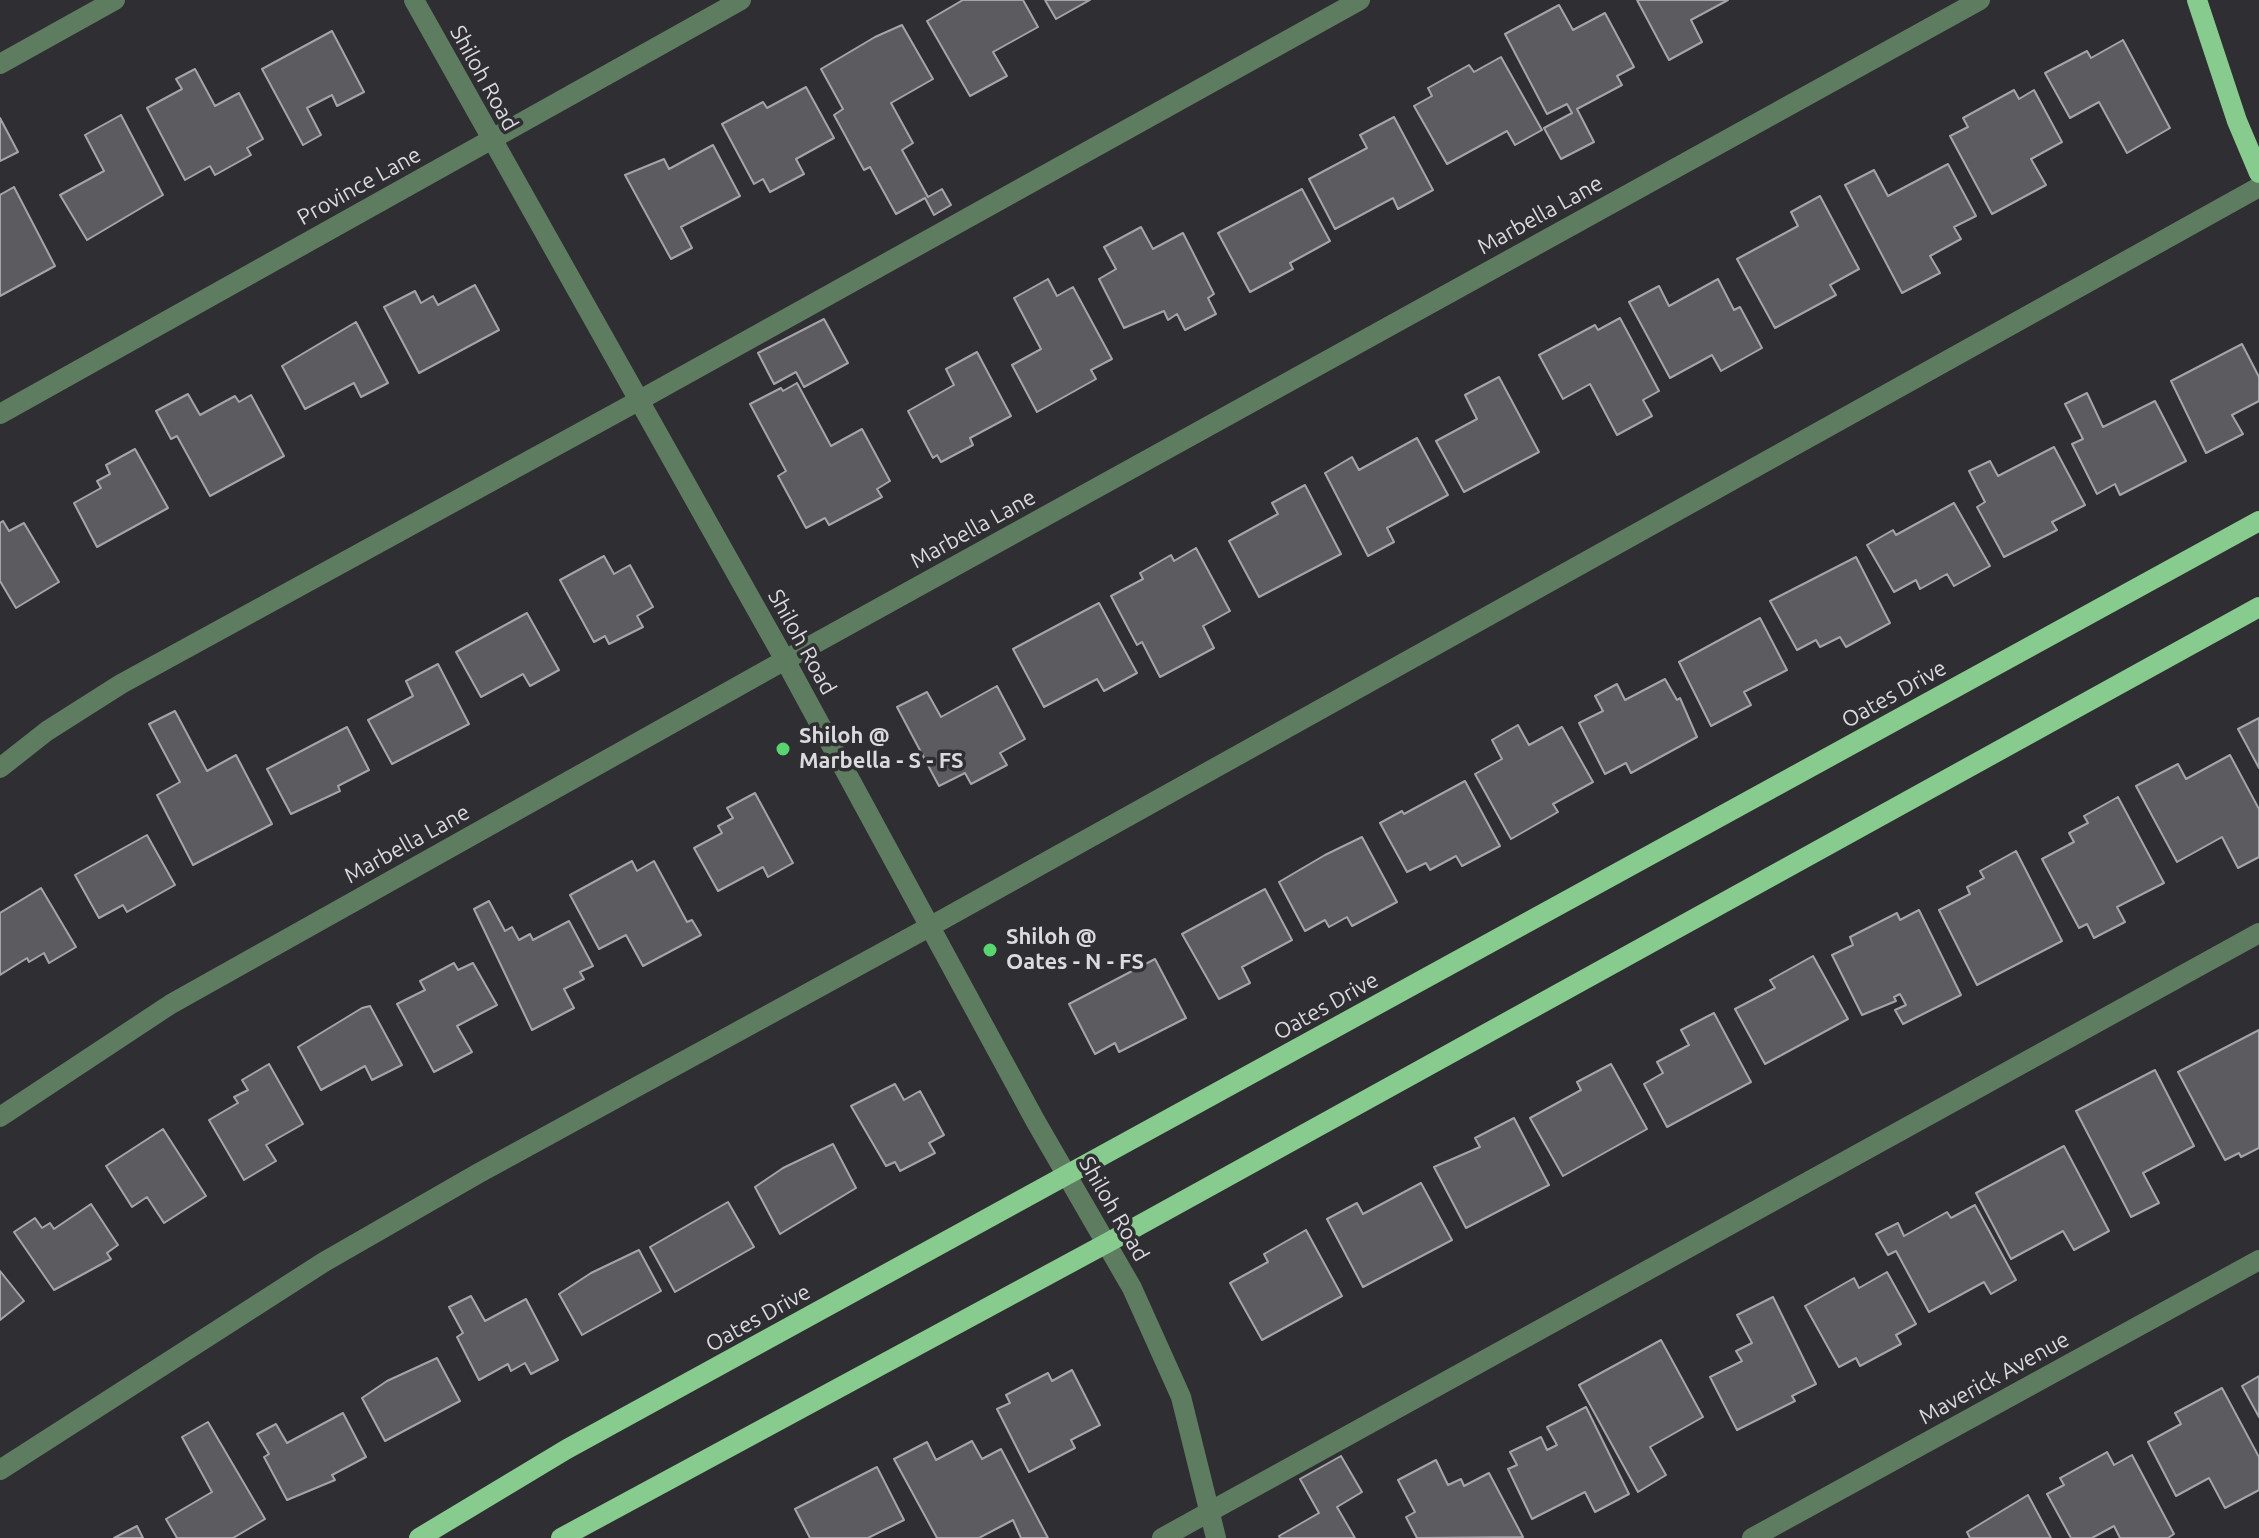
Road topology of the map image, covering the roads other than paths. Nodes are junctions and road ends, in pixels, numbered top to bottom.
1 (115, 0) edge
2 (414, 0) edge
3 (741, 0) edge
4 (1360, 0) edge
5 (1980, 0) edge
6 (2197, 0) edge
7 (0, 64) edge
8 (491, 140) junction
9 (2259, 173) edge
10 (2259, 187) edge
11 (638, 401) junction
12 (0, 414) edge
13 (2259, 521) edge
14 (2259, 607) edge
15 (785, 660) junction
16 (0, 768) edge
17 (931, 926) junction
18 (2259, 933) edge
19 (0, 1117) edge
20 (1067, 1175) junction
21 (1107, 1243) junction
22 (2259, 1260) edge
23 (0, 1470) edge
24 (1210, 1512) junction
25 (419, 1538) edge
26 (561, 1538) edge
27 (1162, 1538) edge
28 (1216, 1538) edge
29 (1752, 1538) edge

1 - 7 street
2 - 8 street, Shiloh Road
3 - 8 street, Province Lane
4 - 11 street
5 - 15 street, Marbella Lane
6 - 9 main road
8 - 11 street, Shiloh Road
8 - 12 street, Province Lane
10 - 17 street
11 - 15 street, Shiloh Road
11 - 16 street
13 - 20 main road, Oates Drive
14 - 21 main road
15 - 17 street, Shiloh Road
15 - 19 street, Marbella Lane
17 - 20 street, Shiloh Road
17 - 23 street
18 - 24 street
20 - 21 street, Shiloh Road
20 - 25 main road, Oates Drive
21 - 24 street, Shiloh Road
21 - 26 main road
22 - 29 street, Maverick Avenue
24 - 27 street
24 - 28 street, Shiloh Road

